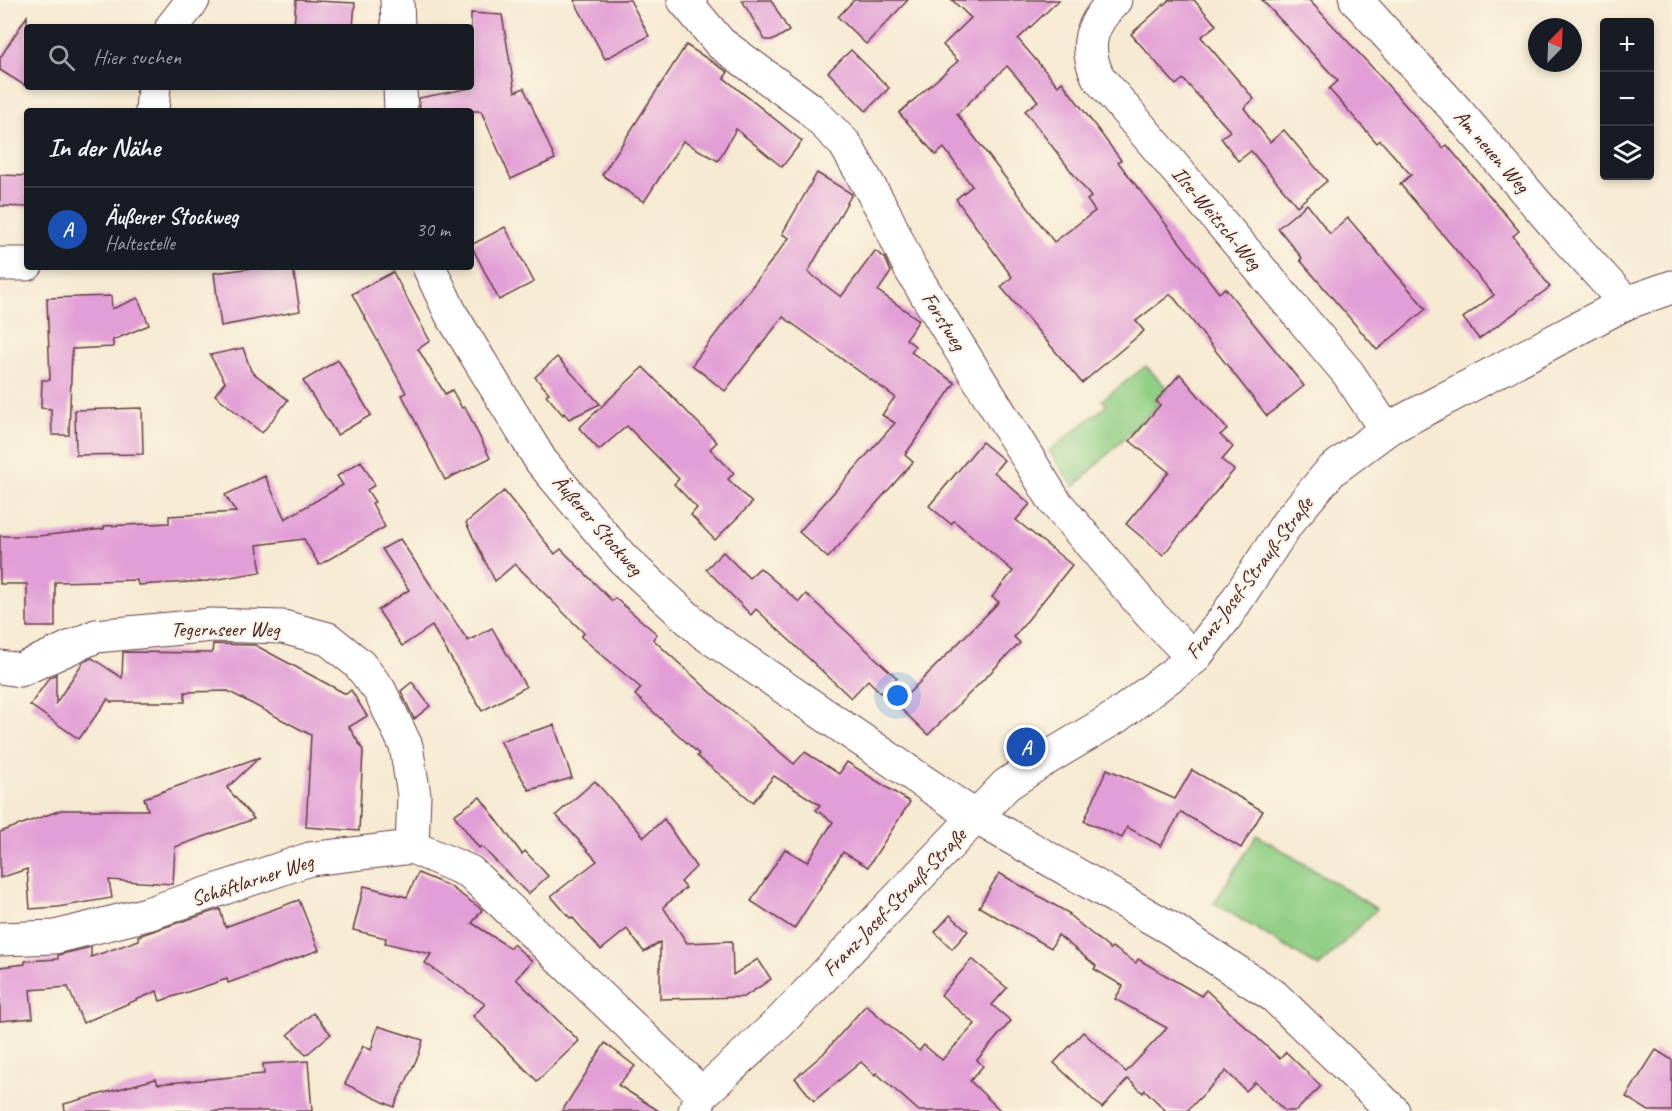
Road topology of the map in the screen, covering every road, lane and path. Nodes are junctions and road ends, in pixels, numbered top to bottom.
1 (193, 0) edge
2 (397, 0) edge
3 (684, 0) edge
4 (1115, 0) edge
5 (1356, 0) edge
6 (174, 24) edge
7 (398, 24) edge
8 (154, 90) edge
9 (400, 90) edge
10 (152, 108) edge
11 (401, 108) edge
12 (0, 264) edge
13 (24, 264) edge
14 (430, 270) edge
15 (1672, 287) edge
16 (1626, 303) junction
17 (1386, 430) junction
18 (1194, 658) junction
19 (0, 668) edge
20 (974, 816) junction
21 (412, 847) junction
22 (0, 939) edge
23 (698, 1103) edge
24 (1380, 1107) edge

1 - 6 street
2 - 7 street
3 - 18 street, Forstweg
4 - 17 street, Ilse-Weitsch-Weg
5 - 16 street, Am neuen Weg
8 - 10 street
9 - 11 street
12 - 13 street
14 - 20 street, Äußerer Stockweg
15 - 16 street, Franz-Josef-Strauß-Straße
16 - 17 street, Franz-Josef-Strauß-Straße
17 - 18 street, Franz-Josef-Strauß-Straße
18 - 20 street, Franz-Josef-Strauß-Straße
19 - 21 street, Tegernseer Weg
20 - 23 street, Franz-Josef-Strauß-Straße
20 - 24 street, Äußerer Stockweg
21 - 22 street, Schäftlarner Weg
21 - 23 street

